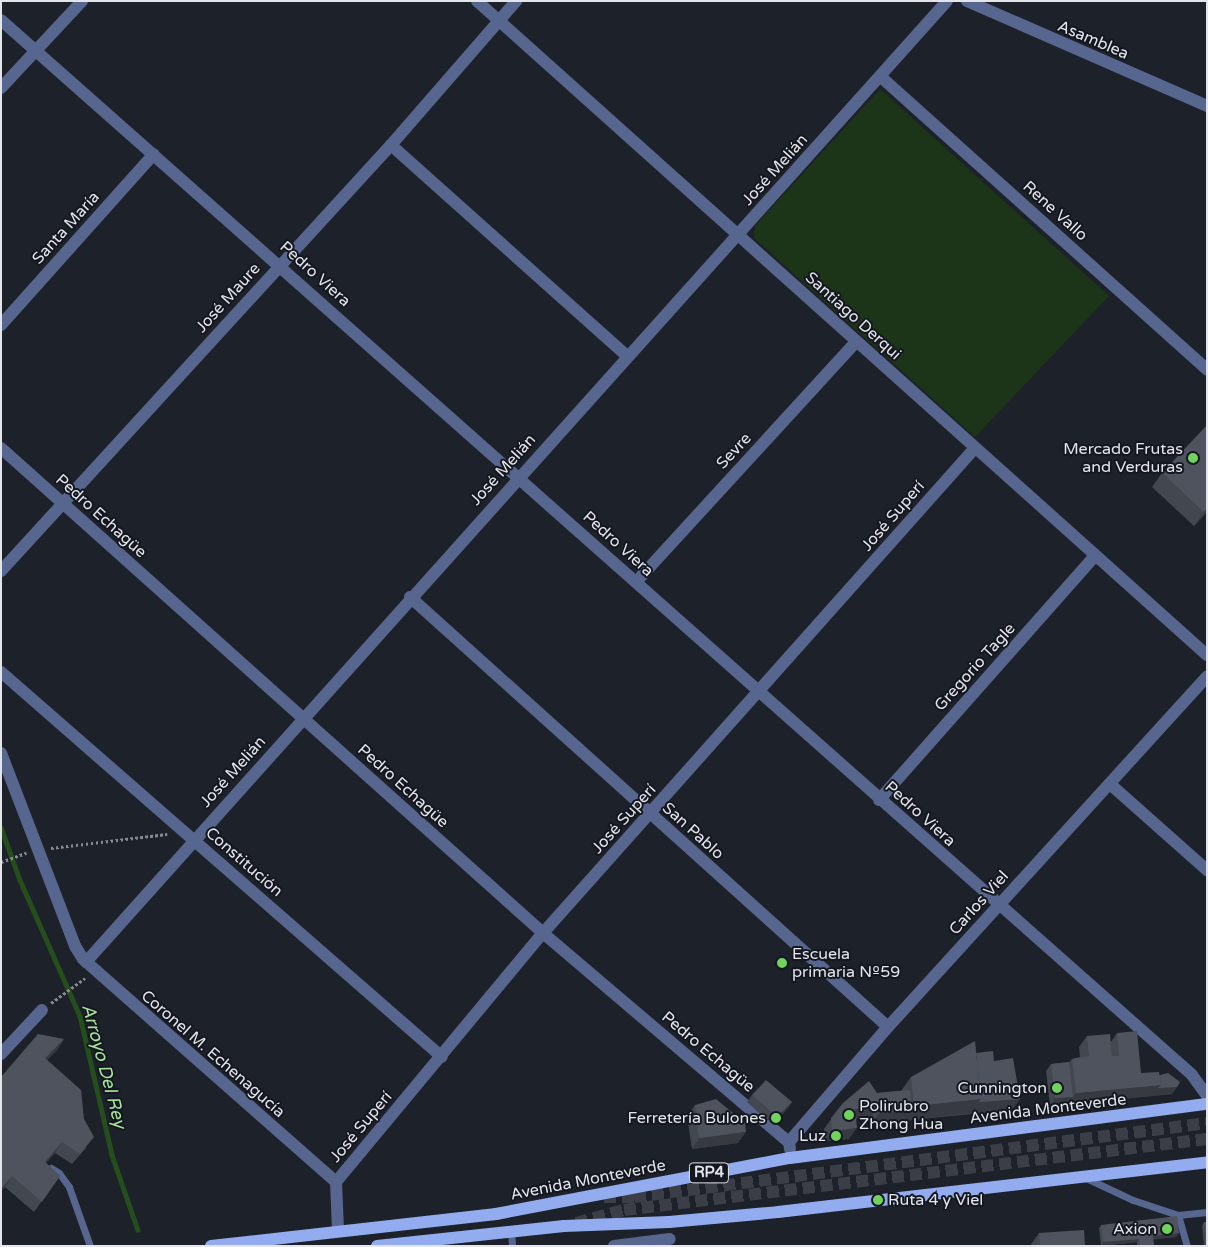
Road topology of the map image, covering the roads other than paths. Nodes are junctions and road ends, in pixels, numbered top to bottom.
1 (82, 1) edge
2 (477, 1) edge
3 (516, 1) edge
4 (947, 1) edge
5 (967, 1) edge
6 (1, 20) edge
7 (499, 21) junction
8 (35, 51) junction
9 (881, 77) junction
10 (1, 88) edge
11 (1207, 106) edge
12 (391, 145) junction
13 (154, 154) junction
14 (739, 234) junction
15 (280, 265) junction
16 (1, 325) edge
17 (856, 342) junction
18 (627, 356) junction
19 (1207, 370) edge
20 (1, 448) edge
21 (975, 448) junction
22 (518, 477) junction
23 (63, 504) junction
24 (1096, 556) junction
25 (1, 571) edge
26 (636, 582) junction
27 (410, 597) junction
28 (1207, 655) edge
29 (1, 672) edge
30 (1207, 677) edge
31 (760, 692) junction
32 (303, 718) junction
33 (1, 754) edge
34 (1110, 784) junction
35 (879, 800) junction
36 (651, 815) junction
37 (190, 836) junction
38 (1207, 870) edge
39 (999, 906) junction
40 (543, 933) junction
41 (86, 962) junction
42 (42, 1010) dead end
43 (888, 1028) junction
44 (1, 1054) edge
45 (442, 1057) junction
46 (1207, 1096) edge
47 (1207, 1104) edge
48 (789, 1142) junction
49 (790, 1158) junction
50 (1207, 1162) edge
51 (51, 1168) edge
52 (1086, 1178) junction
53 (336, 1182) junction
54 (1207, 1212) edge
55 (1178, 1215) junction
56 (669, 1222) junction
57 (338, 1230) junction
58 (511, 1231) junction
59 (670, 1242) edge
60 (90, 1246) edge
61 (211, 1246) edge
62 (377, 1246) edge
63 (512, 1246) edge
64 (614, 1246) edge
65 (1187, 1246) edge

1 - 8 street
2 - 7 street, Santiago Derqui
3 - 7 street, José Maure
4 - 9 street, José Melián
5 - 11 street, Asamblea
6 - 8 street, Pedro Viera
7 - 12 street, José Maure
7 - 14 street, Santiago Derqui
8 - 10 street
8 - 13 street, Pedro Viera
9 - 14 street, José Melián
9 - 19 street, Rene Vallo
12 - 15 street, José Maure
12 - 18 street
13 - 15 street, Pedro Viera
13 - 16 street, Santa María
14 - 17 street, Santiago Derqui
14 - 18 street, José Melián
15 - 22 street, Pedro Viera
15 - 23 street, José Maure
17 - 21 street, Santiago Derqui
17 - 26 street, Sevre
18 - 22 street, José Melián
20 - 23 street, Pedro Echagüe
21 - 24 street, Santiago Derqui
21 - 31 street, José Superí
22 - 26 street, Pedro Viera
22 - 27 street, José Melián
23 - 25 street, José Maure
23 - 32 street, Pedro Echagüe
24 - 28 street, Santiago Derqui
24 - 35 street, Gregorio Tagle
26 - 31 street, Pedro Viera
27 - 32 street, José Melián
27 - 36 street, San Pablo
29 - 37 street, Constitución
30 - 34 street, Carlos Viel
31 - 35 street, Pedro Viera
31 - 36 street, José Superí
32 - 37 street, José Melián
32 - 40 street, Pedro Echagüe
33 - 41 street, Coronel M. Echenagucía
34 - 38 street
34 - 39 street, Carlos Viel
35 - 39 street, Pedro Viera
36 - 40 street, José Superí
36 - 43 street, San Pablo
37 - 41 street, José Melián
37 - 45 street, Constitución
39 - 43 street, Carlos Viel
39 - 46 street, Pedro Viera
40 - 45 street, José Superí
40 - 48 street, Pedro Echagüe
41 - 53 street, Coronel M. Echenagucía
42 - 44 street
43 - 48 street, Carlos Viel
45 - 53 street, José Superí
47 - 49 main road, Avenida Monteverde / RP4
48 - 49 street
49 - 57 main road, Avenida Monteverde / RP4
50 - 52 main road
51 - 60 lane
52 - 55 lane
52 - 56 main road
53 - 57 street, José Superí
54 - 55 lane
55 - 65 lane
56 - 58 main road
56 - 59 street
57 - 61 main road, Avenida Monteverde / RP4
58 - 62 main road
58 - 63 lane
59 - 64 street

